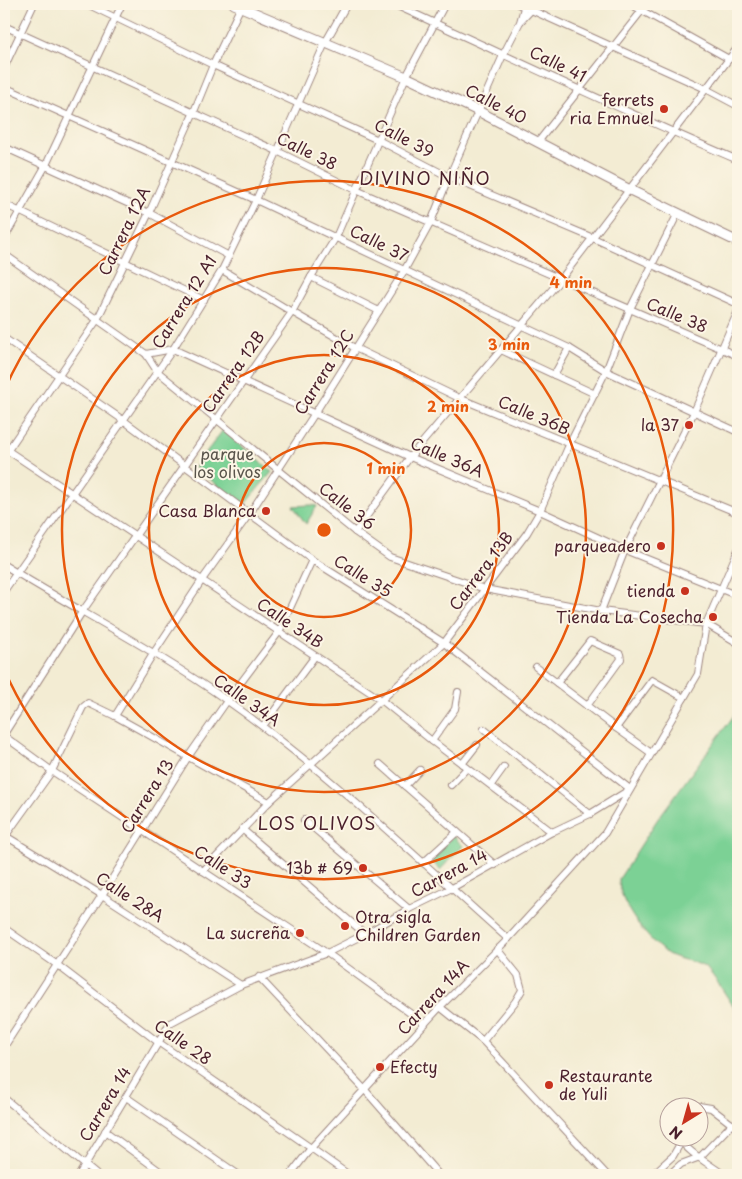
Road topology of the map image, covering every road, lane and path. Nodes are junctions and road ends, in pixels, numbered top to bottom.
1 (34, 4) edge
2 (87, 4) edge
3 (122, 4) edge
4 (347, 4) edge
5 (393, 4) edge
6 (445, 4) edge
7 (537, 4) edge
8 (630, 4) edge
9 (647, 4) edge
10 (239, 5) edge
11 (522, 5) edge
12 (532, 10) junction
13 (642, 10) junction
14 (116, 17) junction
15 (520, 22) junction
16 (435, 23) junction
17 (4, 26) edge
18 (21, 34) junction
19 (325, 43) junction
20 (612, 47) junction
21 (738, 47) edge
22 (504, 53) junction
23 (729, 59) junction
24 (214, 65) junction
25 (91, 66) junction
26 (4, 68) edge
27 (406, 76) junction
28 (4, 87) edge
29 (706, 89) junction
30 (580, 90) junction
31 (298, 103) junction
32 (738, 106) edge
33 (478, 111) junction
34 (194, 114) junction
35 (67, 116) junction
36 (674, 132) junction
37 (378, 140) junction
38 (538, 142) junction
39 (4, 147) edge
40 (277, 151) junction
41 (738, 160) edge
42 (172, 163) junction
43 (46, 164) junction
44 (449, 176) junction
45 (356, 190) junction
46 (630, 190) junction
47 (256, 200) junction
48 (4, 204) edge
49 (19, 210) junction
50 (149, 213) junction
51 (678, 213) junction
52 (431, 222) junction
53 (336, 237) junction
54 (593, 238) junction
55 (4, 239) edge
56 (738, 242) edge
57 (4, 254) edge
58 (229, 256) junction
59 (124, 261) junction
60 (653, 265) junction
61 (222, 270) junction
62 (404, 271) junction
63 (311, 277) junction
64 (561, 279) junction
65 (204, 300) junction
66 (738, 304) edge
67 (630, 309) junction
68 (379, 311) junction
69 (738, 311) edge
70 (292, 312) junction
71 (97, 320) junction
72 (522, 326) junction
73 (4, 338) edge
74 (355, 348) junction
75 (569, 348) junction
76 (173, 349) junction
77 (721, 349) junction
78 (501, 350) junction
79 (146, 354) junction
80 (738, 356) edge
81 (156, 371) junction
82 (606, 372) junction
83 (554, 375) junction
84 (58, 376) junction
85 (242, 381) junction
86 (595, 394) junction
87 (459, 398) junction
88 (694, 412) junction
89 (315, 413) junction
90 (218, 418) junction
91 (123, 420) junction
92 (738, 432) edge
93 (569, 445) junction
94 (5, 452) edge
95 (410, 457) junction
96 (185, 465) junction
97 (277, 469) junction
98 (661, 480) junction
99 (73, 493) junction
100 (540, 511) junction
101 (250, 513) junction
102 (738, 513) edge
103 (355, 532) junction
104 (136, 535) junction
105 (626, 550) junction
106 (738, 550) edge
107 (312, 560) junction
108 (4, 565) edge
109 (17, 573) junction
110 (202, 580) junction
111 (485, 588) junction
112 (721, 588) junction
113 (4, 591) edge
114 (738, 596) edge
115 (601, 611) junction
116 (82, 612) junction
117 (706, 624) junction
118 (279, 632) junction
119 (444, 643) junction
120 (738, 643) edge
121 (154, 654) junction
122 (315, 656) junction
123 (536, 667) dead end
124 (558, 684) junction
125 (458, 692) dead end
126 (684, 698) junction
127 (380, 699) junction
128 (227, 700) junction
129 (587, 706) junction
130 (115, 716) junction
131 (263, 726) junction
132 (616, 728) junction
133 (484, 729) dead end
134 (4, 735) edge
135 (432, 741) junction
136 (477, 745) dead end
137 (651, 752) junction
138 (188, 757) junction
139 (310, 764) junction
140 (380, 764) dead end
141 (465, 766) junction
142 (504, 767) dead end
143 (420, 770) dead end
144 (52, 771) junction
145 (451, 785) dead end
146 (491, 785) junction
147 (405, 786) junction
148 (630, 789) junction
149 (269, 802) junction
150 (590, 814) junction
151 (304, 820) dead end
152 (242, 829) junction
153 (141, 831) junction
154 (457, 832) junction
155 (552, 832) junction
156 (4, 836) edge
157 (424, 863) junction
158 (495, 865) junction
159 (203, 870) junction
160 (452, 888) junction
161 (102, 895) junction
162 (410, 909) junction
163 (4, 928) edge
164 (365, 934) junction
165 (508, 939) junction
166 (497, 949) junction
167 (327, 953) junction
168 (56, 964) junction
169 (259, 977) junction
170 (241, 985) junction
171 (440, 1007) junction
172 (425, 1024) junction
173 (483, 1041) junction
174 (158, 1042) junction
175 (4, 1047) edge
176 (365, 1090) junction
177 (126, 1097) junction
178 (4, 1098) edge
179 (710, 1108) edge
180 (735, 1126) edge
181 (105, 1131) junction
182 (677, 1146) edge
183 (687, 1146) edge
184 (311, 1148) junction
185 (700, 1157) junction
186 (85, 1165) junction
187 (79, 1175) edge
188 (97, 1175) edge
189 (165, 1175) edge
190 (239, 1175) edge
191 (290, 1175) edge
192 (349, 1175) edge
193 (439, 1175) edge
194 (607, 1175) edge
195 (652, 1175) edge
196 (669, 1175) edge
197 (724, 1175) edge

1 - 18 street
2 - 14 street, Calle 39
3 - 14 street
4 - 19 street, Carrera 12 A1
5 - 16 street, Calle 41
6 - 16 street, Carrera 12B
7 - 12 street, Carrera 12C
8 - 13 street
9 - 13 street
10 - 19 street, Calle 40
10 - 24 street, Carrera 12A
11 - 12 street
11 - 15 street, Carrera 12C
12 - 15 street, Carrera 12C
12 - 20 street
13 - 20 street
13 - 23 street
14 - 24 street, Calle 39
14 - 25 street
15 - 22 street, Carrera 12C
16 - 22 street, Calle 41
16 - 27 street, Carrera 12B
17 - 18 street, Calle 38
18 - 25 street, Calle 38
18 - 26 street
19 - 27 street, Calle 40
19 - 31 street, Carrera 12 A1
20 - 29 street
20 - 30 street
21 - 23 street
22 - 30 street, Calle 41
22 - 33 street, Carrera 12C
23 - 29 street
24 - 31 street, Calle 39
24 - 34 street, Carrera 12A
25 - 34 street, Calle 38
25 - 35 street
27 - 33 street, Calle 40
27 - 37 street, Carrera 12B
28 - 35 street, Calle 37
29 - 32 street
29 - 36 street
30 - 36 street, Calle 41
30 - 38 street
31 - 37 street, Calle 39
31 - 40 street, Carrera 12 A1
33 - 38 street, Calle 40
33 - 44 street, Carrera 12C
34 - 40 street, Calle 38
34 - 42 street, Carrera 12A
35 - 42 street, Calle 37
35 - 43 street
36 - 41 street, Calle 41
36 - 46 street
37 - 44 street, Calle 39
37 - 45 street, Carrera 12B
38 - 46 street, Calle 40
39 - 43 street
40 - 45 street, Calle 38
40 - 47 street, Carrera 12 A1
42 - 47 street, Calle 37
42 - 50 street, Carrera 12A
43 - 49 street
43 - 50 street
44 - 52 street, Carrera 12C
44 - 54 street, Calle 39
45 - 52 street, Calle 38
45 - 53 street, Carrera 12B
46 - 51 street, Calle 40
46 - 54 street
47 - 53 street, Calle 37
47 - 58 street, Carrera 12 A1
48 - 49 street
49 - 55 street
49 - 59 street
50 - 58 street
50 - 59 street, Carrera 12A
51 - 56 street, Calle 40
51 - 60 street, Carrera 13B
52 - 62 street, Carrera 12C
52 - 64 street, Calle 38
53 - 62 street, Calle 37
53 - 63 street, Carrera 12B
54 - 60 street, Calle 39
54 - 64 street
57 - 71 street, Calle 36
58 - 61 street, Carrera 12 A1
59 - 65 street
59 - 71 street, Carrera 12A
60 - 66 street, Calle 39
60 - 67 street, Carrera 13B
61 - 65 street, Carrera 12 A1
61 - 70 street, Calle 36B
62 - 68 street, Carrera 12C
62 - 72 street, Calle 37
63 - 68 street
63 - 70 street, Carrera 12B
64 - 67 street, Calle 38
64 - 72 street
65 - 76 street, Carrera 12 A1
67 - 77 street, Calle 38
67 - 82 street, Carrera 13B
68 - 74 street, Carrera 12C
69 - 77 street
70 - 74 street, Calle 36B
70 - 85 street, Carrera 12B
71 - 79 street, Calle 36
71 - 84 street, Carrera 12A
72 - 75 street, Calle 37
72 - 78 street
73 - 84 street, Calle 35
74 - 87 street, Calle 36B
74 - 89 street, Carrera 12C
75 - 82 street, Calle 37
75 - 83 street
76 - 79 street
76 - 81 street, Carrera 12 A1
76 - 85 street, Calle 36A
77 - 80 street, Calle 38
77 - 88 street
78 - 83 street
78 - 87 street
79 - 81 street, Calle 36
81 - 90 street, Calle 36
81 - 91 street, Carrera 12 A1
82 - 86 street, Carrera 13B
82 - 88 street, Calle 37
83 - 86 street
84 - 91 street, Calle 35
84 - 94 street, Carrera 12A
85 - 89 street, Calle 36A
85 - 90 street, Carrera 12B
86 - 93 street, Carrera 13B
87 - 93 street, Calle 36B
87 - 95 street
88 - 92 street, Calle 37
88 - 98 street
89 - 95 street, Calle 36A
89 - 97 street, Carrera 12C
90 - 96 street, Carrera 12B
90 - 97 street, Calle 36
91 - 96 street, Calle 35
91 - 99 street, Carrera 12 A1
93 - 98 street, Calle 36B
93 - 100 street, Carrera 13B
94 - 99 street, Calle 34B
95 - 100 street, Calle 36A
95 - 103 street
96 - 101 street, Calle 35
96 - 104 street, Carrera 12B
97 - 101 street, Carrera 12C
97 - 103 street, Calle 36
98 - 102 street, Calle 36B
98 - 105 street
99 - 104 street, Calle 34B
99 - 109 street, Carrera 12 A1
100 - 105 street, Calle 36A
100 - 111 street, Carrera 13B
101 - 107 street, Calle 35
101 - 110 street, Carrera 12C
103 - 111 street, Calle 36
104 - 110 street, Calle 34B
104 - 116 street, Carrera 12B
105 - 112 street, Calle 36A
105 - 115 street
106 - 112 street, Carrera 14
107 - 118 street, Carrera 13
107 - 119 street, Calle 35
108 - 109 street, Calle 34A
109 - 113 street, Carrera 12 A1
109 - 116 street, Calle 34A
110 - 118 street, Calle 34B
110 - 121 street, Carrera 12C
111 - 115 street, Calle 36
111 - 119 street, Carrera 13B
112 - 114 street, Calle 36A
112 - 117 street, Carrera 14
115 - 117 street, Calle 36
116 - 121 street, Calle 34A
116 - 134 street, Carrera 12B
117 - 120 street, Calle 36
117 - 126 street, Carrera 14
118 - 122 street, Calle 34B
118 - 128 street, Carrera 13
119 - 127 street, Carrera 13B
119 - 148 street, Calle 35
121 - 128 street, Calle 34A
121 - 130 street, Carrera 12C
122 - 127 street, Calle 34B
122 - 131 street
123 - 124 street
124 - 129 street
124 - 129 street
125 - 135 street
126 - 132 street
126 - 137 street, Carrera 14
127 - 135 street, Calle 34B
127 - 139 street, Carrera 13B
128 - 131 street, Calle 34A
128 - 138 street, Carrera 13
129 - 132 street
130 - 138 street
130 - 144 street
131 - 139 street, Calle 34A
132 - 137 street
133 - 150 street
134 - 144 street, Calle 33
135 - 141 street, Calle 34B
136 - 141 street
137 - 148 street, Carrera 14
138 - 149 street
138 - 153 street, Carrera 13
139 - 149 street, Carrera 13B
139 - 157 street, Calle 34A
140 - 147 street
141 - 145 street
141 - 146 street, Calle 34B
142 - 146 street
143 - 147 street
144 - 153 street, Calle 33
144 - 156 street
146 - 155 street, Calle 34B
147 - 154 street
148 - 150 street, Carrera 14
148 - 165 street, Carrera 14A
149 - 152 street, Carrera 13B
150 - 155 street, Carrera 14
151 - 162 street
152 - 159 street, Carrera 13B
152 - 164 street
153 - 159 street, Calle 33
153 - 161 street, Carrera 13
154 - 157 street
154 - 158 street
155 - 158 street, Carrera 14
156 - 161 street, Calle 28A
157 - 160 street, Calle 34A
158 - 160 street, Carrera 14
159 - 167 street, Calle 33
160 - 162 street, Carrera 14
160 - 165 street, Calle 34A
161 - 168 street, Carrera 13
161 - 170 street, Calle 28A
162 - 164 street, Carrera 14
163 - 168 street, Calle 28
164 - 167 street, Carrera 14
165 - 166 street, Carrera 14A
166 - 171 street, Carrera 14A
166 - 173 street
167 - 169 street, Carrera 14
167 - 172 street, Calle 33
168 - 174 street, Calle 28
168 - 175 street, Carrera 13
169 - 170 street, Carrera 14
169 - 176 street
170 - 174 street, Carrera 14
171 - 172 street, Carrera 14A
171 - 173 street
172 - 176 street, Carrera 14A
173 - 194 street
174 - 177 street, Carrera 14
174 - 184 street, Calle 28
176 - 184 street, Carrera 14A
176 - 193 street
177 - 181 street, Carrera 14
177 - 190 street
178 - 186 street
179 - 180 street
180 - 185 street
181 - 186 street, Carrera 14
181 - 189 street
182 - 195 street
183 - 185 street
184 - 191 street, Carrera 14A
184 - 192 street, Calle 28
185 - 196 street
185 - 197 street
186 - 187 street, Carrera 14
186 - 188 street

